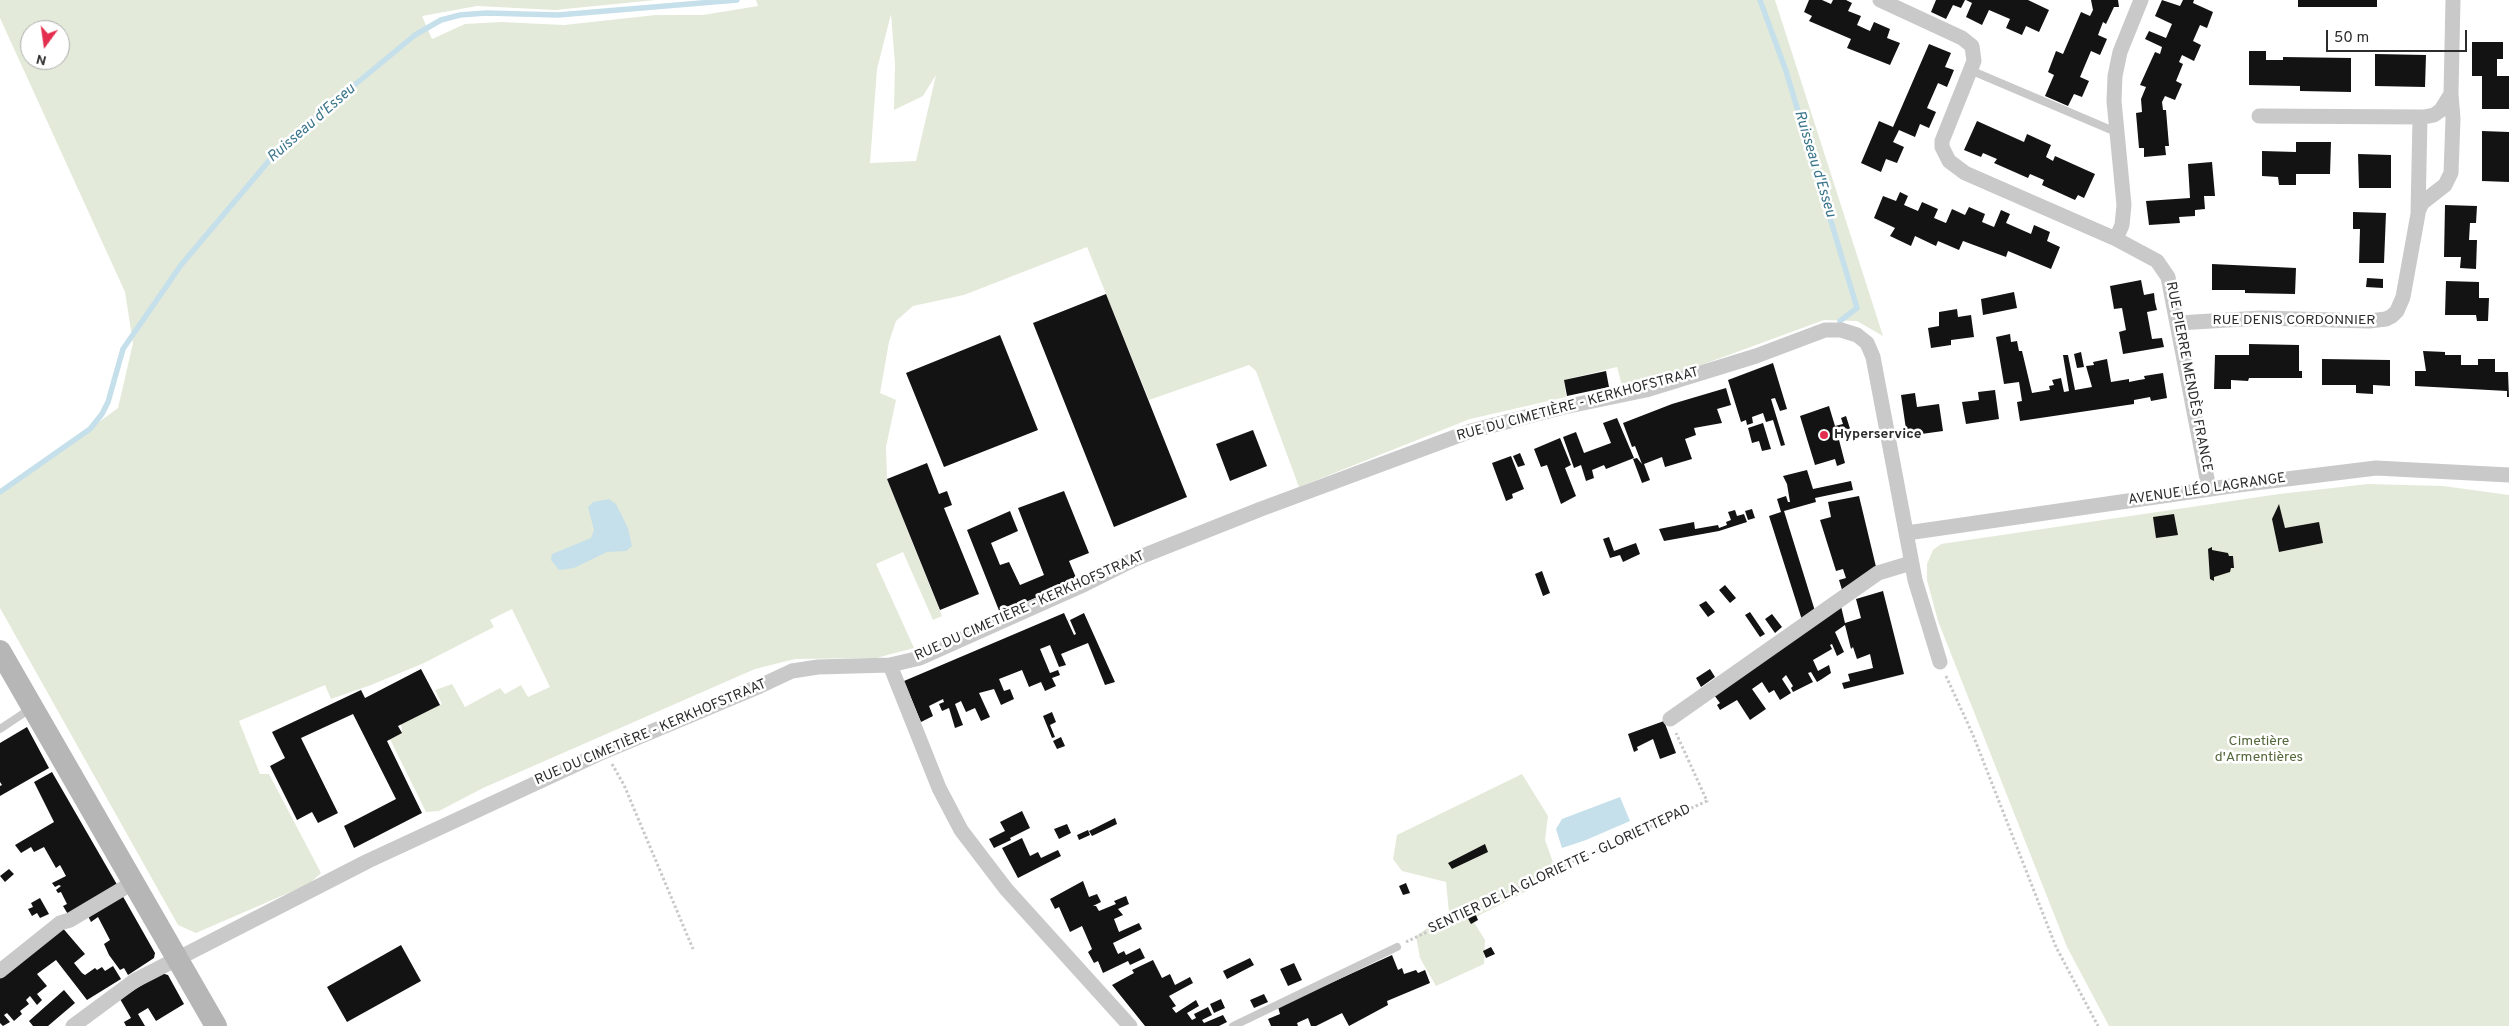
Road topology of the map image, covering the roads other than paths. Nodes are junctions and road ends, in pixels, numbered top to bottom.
1 (1880, 0) edge
2 (2141, 0) edge
3 (2453, 0) edge
4 (1970, 70) junction
5 (2452, 94) junction
6 (2260, 116) dead end
7 (2420, 118) junction
8 (2116, 132) junction
9 (2418, 214) junction
10 (2116, 240) junction
11 (2178, 323) junction
12 (2509, 475) edge
13 (2210, 489) junction
14 (1907, 533) junction
15 (1911, 563) junction
16 (0, 651) edge
17 (1940, 662) road end
18 (890, 665) junction
19 (33, 706) junction
20 (1670, 719) road end
21 (0, 729) edge
22 (134, 882) junction
23 (1397, 947) road end
24 (177, 958) junction
25 (0, 971) edge
26 (73, 1026) edge
27 (216, 1026) edge
28 (1130, 1026) edge
29 (1233, 1026) edge

1 - 4 street
2 - 8 street
3 - 5 street, RUE DENIS CORDONNIER
4 - 8 lane
4 - 10 street, RUE PIERRE MENDÈS FRANCE
5 - 7 street
5 - 9 street, RUE DENIS CORDONNIER
6 - 7 street
7 - 9 street, RUE DENIS CORDONNIER
8 - 10 street
9 - 11 street, RUE DENIS CORDONNIER
10 - 11 street, RUE PIERRE MENDÈS FRANCE
11 - 13 street, RUE PIERRE MENDÈS FRANCE
12 - 13 street, AVENUE LÉO LAGRANGE
13 - 14 street, AVENUE LÉO LAGRANGE
14 - 15 street
14 - 18 street, RUE DU CIMETIÈRE - KERKHOFSTRAAT
15 - 17 street
15 - 20 street
16 - 19 street
18 - 24 street, RUE DU CIMETIÈRE - KERKHOFSTRAAT
18 - 28 street
19 - 21 lane
19 - 22 street
22 - 24 street
22 - 25 street
23 - 29 lane
24 - 26 street, RUE DU CIMETIÈRE - KERKHOFSTRAAT
24 - 27 street

